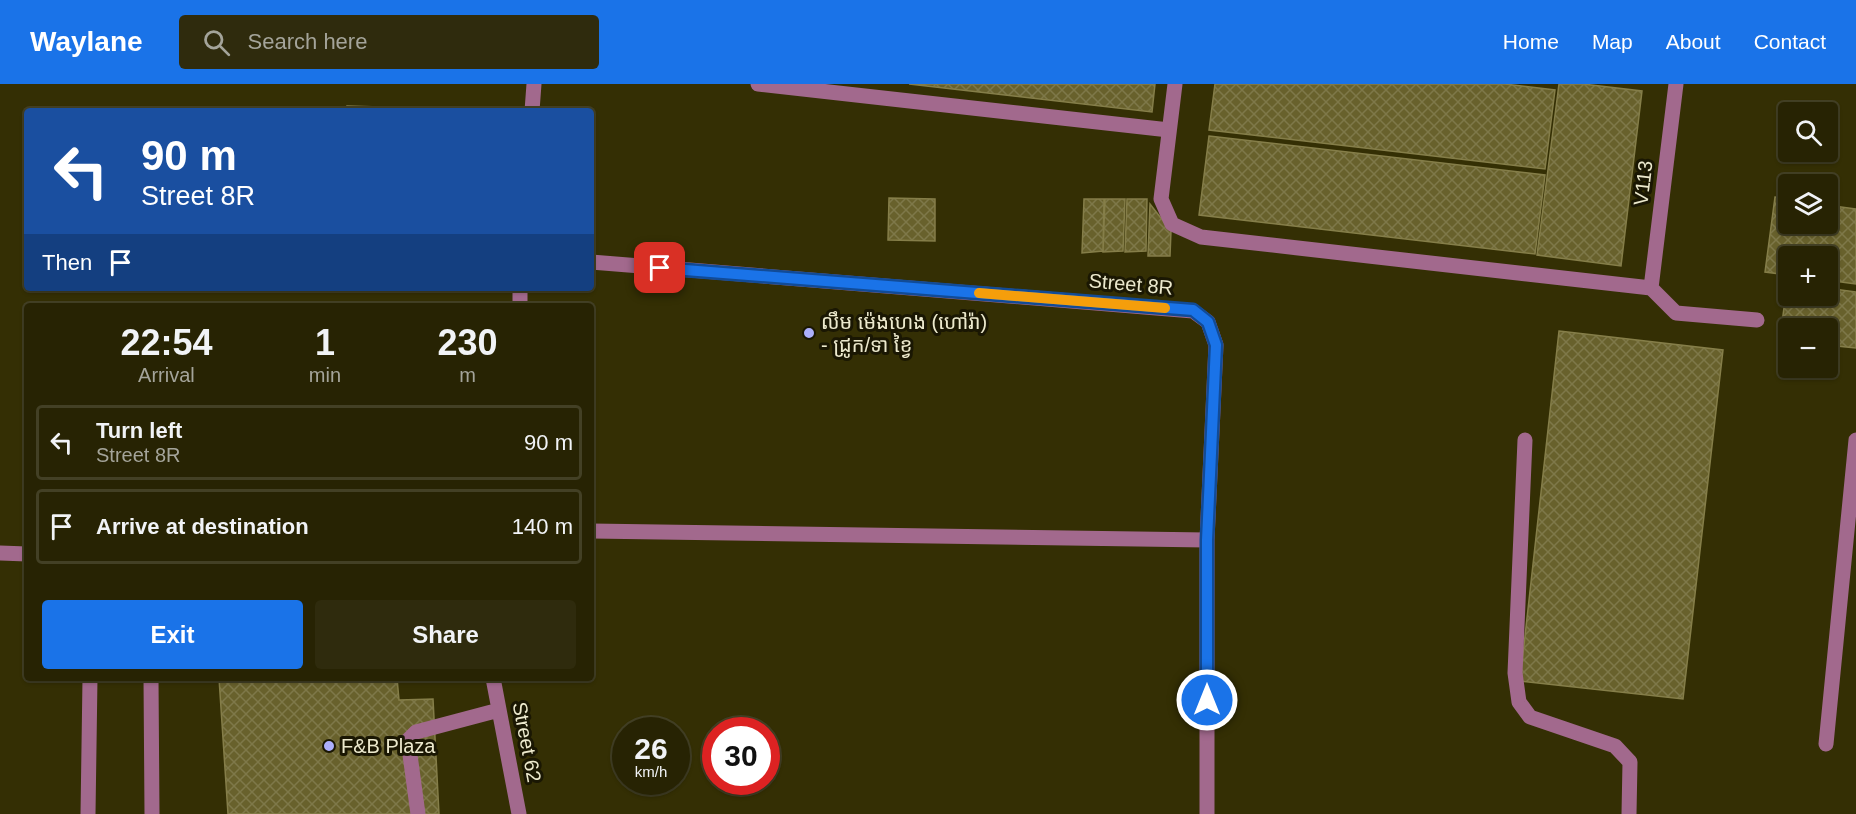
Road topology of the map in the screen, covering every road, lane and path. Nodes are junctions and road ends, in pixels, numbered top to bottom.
1 (534, 84) edge
2 (758, 84) edge
3 (1175, 84) edge
4 (1676, 84) edge
5 (532, 108) edge
6 (1169, 130) junction
7 (594, 262) edge
8 (1651, 288) junction
9 (1757, 320) dead end
10 (1525, 440) dead end
11 (1856, 441) edge
12 (594, 531) edge
13 (1207, 540) junction
14 (0, 553) edge
15 (24, 554) edge
16 (90, 681) edge
17 (151, 681) edge
18 (494, 681) edge
19 (499, 710) junction
20 (1826, 744) dead end
21 (88, 814) edge
22 (152, 814) edge
23 (418, 814) edge
24 (519, 814) edge
25 (1207, 814) edge
26 (1629, 814) edge

1 - 5 street
2 - 6 street
3 - 6 street
4 - 8 street, V113
6 - 8 street
7 - 13 street, Street 8R
8 - 9 street
10 - 26 street
11 - 20 street
12 - 13 street
13 - 25 street, Street 8R
14 - 15 street
16 - 21 street
17 - 22 street
18 - 19 street, Street 62
19 - 23 street
19 - 24 street, Street 62

